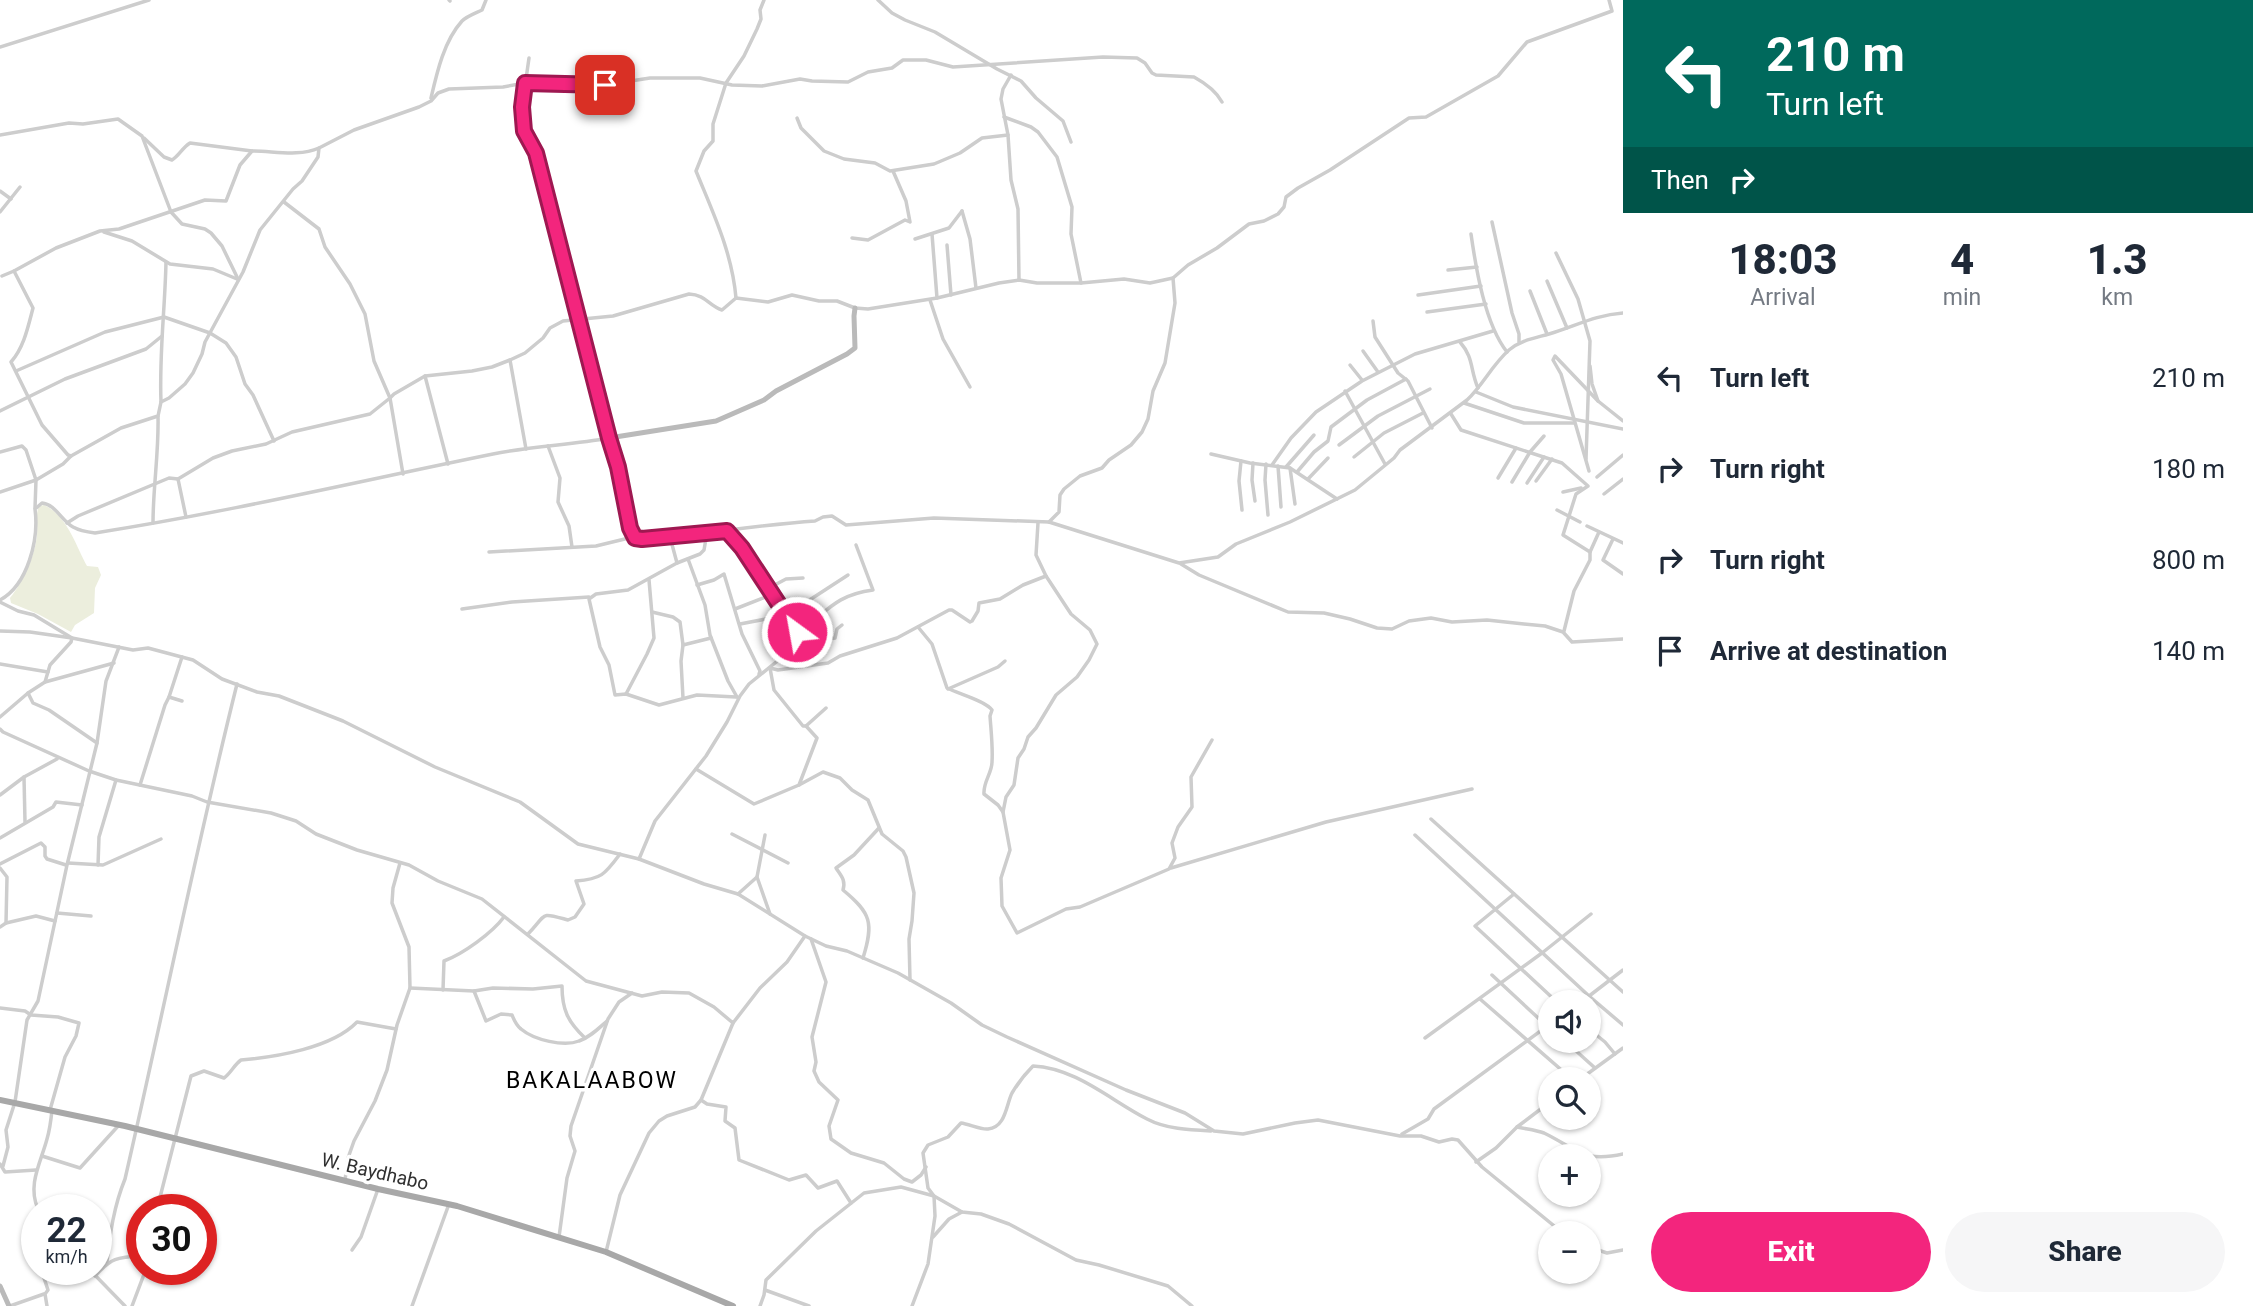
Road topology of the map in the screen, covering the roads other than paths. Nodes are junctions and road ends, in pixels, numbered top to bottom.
1 (149, 0) edge
2 (486, 0) edge
3 (764, 0) edge
4 (878, 0) edge
5 (1609, 0) edge
6 (0, 47) edge
7 (529, 58) dead end
8 (987, 64) junction
9 (1010, 75) junction
10 (525, 83) junction
11 (726, 83) junction
12 (431, 101) junction
13 (1222, 102) dead end
14 (1004, 117) junction
15 (797, 118) dead end
16 (0, 135) edge
17 (1008, 135) junction
18 (142, 136) junction
19 (1071, 142) dead end
20 (319, 148) junction
21 (251, 151) junction
22 (893, 171) junction
23 (20, 187) dead end
24 (0, 191) edge
25 (10, 199) junction
26 (284, 202) junction
27 (0, 212) edge
28 (171, 212) junction
29 (1492, 222) dead end
30 (100, 231) junction
31 (932, 234) junction
32 (1471, 234) dead end
33 (852, 238) dead end
34 (915, 239) dead end
35 (947, 245) dead end
36 (1556, 253) dead end
37 (166, 262) junction
38 (1477, 267) junction
39 (1448, 270) dead end
40 (14, 271) junction
41 (1, 276) edge
42 (1173, 278) junction
43 (239, 280) junction
44 (1019, 281) junction
45 (1547, 281) dead end
46 (1081, 283) junction
47 (1482, 286) junction
48 (976, 289) junction
49 (1530, 291) dead end
50 (951, 295) junction
51 (1418, 295) dead end
52 (736, 298) junction
53 (937, 299) junction
54 (930, 300) junction
55 (1486, 304) junction
56 (855, 308) junction
57 (1427, 312) dead end
58 (1623, 313) edge
59 (164, 317) junction
60 (579, 318) junction
61 (1373, 321) dead end
62 (1585, 321) junction
63 (1567, 328) junction
64 (1493, 331) junction
65 (210, 333) junction
66 (1548, 335) junction
67 (162, 336) junction
68 (1460, 342) junction
69 (1519, 342) junction
70 (1363, 351) dead end
71 (1507, 352) junction
72 (510, 360) junction
73 (1588, 361) junction
74 (1350, 365) dead end
75 (1393, 365) junction
76 (16, 371) junction
77 (1378, 372) junction
78 (425, 376) junction
79 (1406, 379) junction
80 (1362, 381) junction
81 (970, 387) dead end
82 (1430, 389) dead end
83 (1477, 390) junction
84 (1345, 391) junction
85 (1587, 391) junction
86 (28, 397) junction
87 (1415, 397) junction
88 (390, 398) junction
89 (1598, 401) junction
90 (161, 402) junction
91 (1464, 403) junction
92 (1354, 409) junction
93 (0, 411) edge
94 (1423, 414) junction
95 (1451, 414) junction
96 (158, 416) junction
97 (1574, 421) junction
98 (1623, 421) edge
99 (1587, 423) junction
100 (1363, 426) junction
101 (1432, 428) junction
102 (1623, 429) edge
103 (1314, 435) dead end
104 (1544, 436) dead end
105 (609, 438) junction
106 (274, 441) junction
107 (1372, 443) junction
108 (1339, 444) dead end
109 (548, 446) junction
110 (1516, 448) junction
111 (526, 449) junction
112 (0, 452) edge
113 (1530, 452) junction
114 (1211, 454) dead end
115 (1623, 455) edge
116 (71, 456) junction
117 (1354, 457) dead end
118 (1545, 457) junction
119 (1328, 458) dead end
120 (1552, 459) junction
121 (1586, 459) junction
122 (1241, 461) junction
123 (1253, 463) junction
124 (448, 464) junction
125 (1266, 464) junction
126 (1385, 464) junction
127 (1275, 466) junction
128 (1288, 468) junction
129 (1589, 471) dead end
130 (1297, 472) junction
131 (404, 474) junction
132 (1597, 477) dead end
133 (1499, 478) dead end
134 (178, 479) junction
135 (1308, 479) junction
136 (36, 480) junction
137 (1623, 480) edge
138 (1536, 481) dead end
139 (1512, 482) dead end
140 (1527, 483) dead end
141 (154, 484) junction
142 (1584, 488) junction
143 (0, 492) edge
144 (1563, 492) dead end
145 (1604, 494) dead end
146 (1337, 499) junction
147 (1255, 501) dead end
148 (1295, 504) dead end
149 (1281, 507) dead end
150 (35, 509) junction
151 (1242, 510) dead end
152 (1557, 510) dead end
153 (1268, 515) dead end
154 (186, 517) junction
155 (1569, 517) junction
156 (1049, 522) junction
157 (1580, 522) dead end
158 (67, 523) junction
159 (153, 523) junction
160 (1038, 523) junction
161 (1587, 526) dead end
162 (727, 531) junction
163 (1599, 532) junction
164 (707, 533) junction
165 (634, 536) junction
166 (670, 537) junction
167 (1613, 539) junction
168 (1623, 543) edge
169 (856, 545) dead end
170 (572, 547) junction
171 (489, 552) dead end
172 (1590, 552) junction
173 (688, 559) junction
174 (677, 563) junction
175 (1179, 563) junction
176 (1623, 574) edge
177 (848, 575) dead end
178 (1046, 576) junction
179 (803, 578) dead end
180 (649, 580) junction
181 (697, 584) junction
182 (769, 588) junction
183 (773, 594) junction
184 (589, 597) junction
185 (0, 601) edge
186 (735, 609) junction
187 (462, 610) dead end
188 (785, 611) junction
189 (652, 612) junction
190 (740, 624) junction
191 (842, 625) dead end
192 (918, 627) junction
193 (0, 631) edge
194 (1563, 632) junction
195 (798, 633) junction
196 (72, 638) junction
197 (711, 638) junction
198 (1623, 639) edge
199 (802, 641) junction
200 (683, 645) junction
201 (119, 647) junction
202 (182, 657) junction
203 (1005, 661) dead end
204 (114, 663) junction
205 (0, 664) edge
206 (770, 668) junction
207 (48, 672) junction
208 (758, 678) junction
209 (45, 682) junction
210 (237, 684) junction
211 (948, 689) junction
212 (28, 693) junction
213 (626, 694) junction
214 (169, 697) junction
215 (738, 697) junction
216 (682, 698) junction
217 (182, 701) dead end
218 (826, 708) dead end
219 (0, 717) edge
220 (806, 726) junction
221 (0, 729) edge
222 (1212, 740) dead end
223 (97, 743) junction
224 (58, 758) junction
225 (696, 769) junction
226 (89, 771) junction
227 (24, 777) junction
228 (116, 780) junction
229 (140, 785) junction
230 (799, 785) junction
231 (1472, 789) dead end
232 (0, 795) edge
233 (207, 802) junction
234 (82, 805) junction
235 (1003, 812) junction
236 (1431, 820) dead end
237 (25, 822) junction
238 (879, 828) junction
239 (732, 834) dead end
240 (765, 835) dead end
241 (1415, 835) dead end
242 (0, 838) edge
243 (161, 839) dead end
244 (762, 850) junction
245 (620, 854) junction
246 (639, 859) junction
247 (401, 862) junction
248 (788, 863) dead end
249 (67, 864) junction
250 (98, 865) junction
251 (0, 866) edge
252 (1169, 869) junction
253 (757, 877) junction
254 (738, 894) junction
255 (1514, 894) junction
256 (1495, 909) junction
257 (57, 913) junction
258 (771, 914) junction
259 (1591, 914) dead end
260 (91, 916) dead end
261 (504, 917) junction
262 (55, 921) junction
263 (6, 923) junction
264 (0, 927) edge
265 (528, 934) junction
266 (805, 936) junction
267 (1562, 937) junction
268 (811, 939) junction
269 (1542, 953) junction
270 (863, 958) junction
271 (1521, 969) junction
272 (1623, 970) edge
273 (1492, 975) dead end
274 (910, 980) junction
275 (1610, 980) junction
276 (1501, 984) junction
277 (410, 988) junction
278 (443, 990) junction
279 (1544, 990) edge
280 (1582, 990) edge
281 (1597, 990) edge
282 (474, 991) junction
283 (1623, 992) edge
284 (632, 993) junction
285 (1480, 999) junction
286 (1601, 1006) edge
287 (0, 1008) edge
288 (30, 1013) junction
289 (1538, 1016) edge
290 (608, 1019) junction
291 (733, 1023) junction
292 (1623, 1025) edge
293 (396, 1030) junction
294 (1538, 1033) edge
295 (585, 1038) junction
296 (1425, 1038) dead end
297 (1601, 1039) edge
298 (1527, 1040) junction
299 (1623, 1048) edge
300 (1578, 1053) edge
301 (1615, 1054) junction
302 (1558, 1067) edge
303 (1594, 1067) edge
304 (1596, 1067) edge
305 (701, 1100) junction
306 (0, 1101) edge
307 (15, 1102) junction
308 (51, 1110) junction
309 (1538, 1111) edge
310 (119, 1125) junction
311 (1517, 1127) junction
312 (136, 1129) junction
313 (1214, 1130) junction
314 (1400, 1136) junction
315 (174, 1139) junction
316 (1623, 1154) edge
317 (42, 1156) junction
318 (1476, 1162) junction
319 (927, 1166) junction
320 (1, 1168) edge
321 (36, 1170) junction
322 (345, 1180) junction
323 (912, 1182) junction
324 (901, 1187) junction
325 (378, 1189) junction
326 (34, 1194) edge
327 (161, 1194) edge
328 (934, 1196) junction
329 (851, 1203) junction
330 (449, 1204) junction
331 (962, 1212) junction
332 (112, 1219) edge
333 (1547, 1221) edge
334 (559, 1237) junction
335 (933, 1237) junction
336 (352, 1250) dead end
337 (1623, 1250) edge
338 (1601, 1251) edge
339 (606, 1252) junction
340 (46, 1285) edge
341 (103, 1285) edge
342 (140, 1285) edge
343 (0, 1286) edge
344 (765, 1290) junction
345 (45, 1294) junction
346 (10, 1306) edge
347 (47, 1306) edge
348 (125, 1306) edge
349 (132, 1306) edge
350 (412, 1306) edge
351 (733, 1306) edge
352 (760, 1306) edge
353 (809, 1306) edge
354 (912, 1306) edge
355 (1192, 1306) edge

1 - 6 street
2 - 12 street
3 - 11 street
4 - 8 street
5 - 42 street
7 - 10 street
8 - 9 street
8 - 11 street
8 - 13 street
9 - 14 street
9 - 19 street
10 - 11 street
10 - 12 street
10 - 60 street
11 - 52 street
12 - 20 street
14 - 17 street
14 - 46 street
15 - 22 street
16 - 18 street
17 - 22 street
17 - 44 street
18 - 21 street
18 - 28 street
20 - 21 street
20 - 26 street
21 - 28 street
22 - 33 street
23 - 25 street
24 - 25 street
25 - 27 street
26 - 43 street
26 - 88 street
28 - 30 street
28 - 43 street
29 - 69 street
30 - 37 street
30 - 40 street
31 - 34 street
31 - 48 street
31 - 53 street
32 - 38 street
35 - 50 street
36 - 62 street
37 - 43 street
37 - 59 street
38 - 39 street
38 - 47 street
40 - 41 street
40 - 76 street
42 - 46 street
42 - 156 street
43 - 65 street
44 - 46 street
44 - 48 street
45 - 63 street
47 - 51 street
47 - 55 street
48 - 50 street
49 - 66 street
50 - 53 street
52 - 56 street
52 - 60 street
53 - 54 street
54 - 56 street
54 - 81 street
55 - 57 street
55 - 64 street
56 - 105 street
58 - 62 street
59 - 65 street
59 - 67 street
59 - 76 street
60 - 72 street
60 - 105 street
61 - 75 street
62 - 63 street
62 - 73 street
63 - 66 street
64 - 68 street
64 - 71 street
65 - 90 street
65 - 106 street
66 - 69 street
67 - 86 street
67 - 90 street
68 - 75 street
68 - 83 street
69 - 71 street
70 - 77 street
71 - 83 street
72 - 78 street
72 - 111 street
73 - 85 street
73 - 89 street
74 - 80 street
75 - 77 street
75 - 79 street
76 - 86 street
77 - 80 street
78 - 88 street
78 - 124 street
79 - 87 street
79 - 92 street
80 - 84 street
82 - 87 street
83 - 91 street
83 - 97 street
84 - 92 street
84 - 127 street
85 - 89 street
85 - 97 street
85 - 99 street
86 - 93 street
86 - 116 street
87 - 94 street
87 - 100 street
88 - 106 street
88 - 131 street
89 - 98 street
90 - 96 street
91 - 95 street
91 - 97 street
92 - 100 street
92 - 130 street
94 - 101 street
94 - 107 street
95 - 101 street
95 - 110 street
96 - 116 street
96 - 141 street
97 - 99 street
97 - 121 street
99 - 102 street
99 - 121 street
100 - 107 street
100 - 108 street
101 - 126 street
103 - 128 street
104 - 113 street
105 - 109 street
105 - 165 street
106 - 134 street
107 - 117 street
107 - 126 street
109 - 111 street
109 - 170 street
110 - 113 street
110 - 133 street
111 - 124 street
112 - 136 street
113 - 118 street
113 - 139 street
114 - 122 street
115 - 132 street
116 - 136 street
118 - 120 street
118 - 140 street
119 - 135 street
120 - 138 street
120 - 142 street
121 - 129 street
122 - 123 street
122 - 151 street
123 - 125 street
123 - 147 street
124 - 131 street
125 - 127 street
125 - 153 street
126 - 146 street
127 - 128 street
127 - 149 street
128 - 130 street
128 - 148 street
130 - 135 street
131 - 154 street
134 - 141 street
134 - 154 street
135 - 146 street
136 - 143 street
136 - 150 street
137 - 145 street
141 - 158 street
141 - 159 street
142 - 144 street
142 - 155 street
146 - 175 street
150 - 158 street
150 - 185 street
152 - 155 street
154 - 159 street
155 - 157 street
155 - 172 street
156 - 160 street
156 - 175 street
158 - 159 street
160 - 162 street
160 - 178 street
161 - 163 street
162 - 164 street
162 - 182 street
163 - 167 street
163 - 172 street
164 - 166 street
164 - 173 street
165 - 166 street
165 - 170 street
166 - 174 street
167 - 168 street
167 - 176 street
169 - 195 street
170 - 171 street
172 - 194 street
173 - 174 street
173 - 181 street
174 - 180 street
175 - 194 street
177 - 188 street
178 - 192 street
178 - 235 street
179 - 182 street
180 - 184 street
180 - 189 street
181 - 186 street
181 - 197 street
182 - 183 street
183 - 186 street
183 - 188 street
184 - 187 street
184 - 213 street
185 - 196 street
186 - 190 street
188 - 190 street
188 - 195 street
189 - 200 street
189 - 213 street
190 - 208 street
191 - 199 street
192 - 206 street
192 - 211 street
193 - 196 street
194 - 198 street
195 - 199 street
196 - 201 street
196 - 207 street
197 - 200 street
197 - 215 street
199 - 206 street
200 - 216 street
201 - 202 street
201 - 204 street
202 - 210 street
202 - 214 street
203 - 211 street
204 - 209 street
204 - 223 street
205 - 207 street
206 - 208 street
206 - 220 street
207 - 209 street
208 - 215 street
209 - 212 street
210 - 233 street
210 - 245 street
211 - 235 street
212 - 219 street
212 - 223 street
213 - 216 street
214 - 217 street
214 - 229 street
215 - 216 street
215 - 225 street
218 - 220 street
220 - 230 street
221 - 224 street
222 - 252 street
223 - 226 street
224 - 226 street
224 - 227 street
225 - 230 street
225 - 246 street
226 - 228 street
226 - 234 street
227 - 232 street
227 - 237 street
228 - 229 street
228 - 250 street
229 - 233 street
230 - 238 street
231 - 252 street
233 - 247 street
233 - 312 street
234 - 237 street
234 - 249 street
235 - 252 street
236 - 255 street
237 - 242 street
238 - 270 street
238 - 274 street
239 - 244 street
240 - 244 street
241 - 256 street
243 - 250 street
244 - 248 street
244 - 253 street
245 - 246 street
245 - 265 street
246 - 254 street
247 - 261 street
247 - 277 street
249 - 250 street
249 - 251 street
249 - 257 street
251 - 263 street
253 - 254 street
253 - 258 street
254 - 258 street
255 - 256 street
255 - 267 street
256 - 269 street
256 - 271 street
257 - 260 street
257 - 262 street
258 - 266 street
259 - 267 street
261 - 265 street
261 - 278 street
262 - 263 street
262 - 288 street
263 - 264 street
265 - 284 street
266 - 268 street
266 - 291 street
267 - 269 street
267 - 275 street
268 - 270 street
268 - 323 street
269 - 271 street
269 - 280 street
270 - 274 street
271 - 276 street
271 - 279 street
272 - 275 street
273 - 276 street
274 - 313 street
275 - 281 street
275 - 283 street
276 - 285 street
276 - 289 street
277 - 278 street
277 - 293 street
278 - 282 street
282 - 295 street
282 - 295 street
284 - 290 street
284 - 291 street
285 - 296 street
285 - 298 street
286 - 292 street
287 - 288 street
288 - 307 street
288 - 308 street
290 - 295 street
290 - 334 street
291 - 305 street
293 - 315 street
293 - 322 street
294 - 298 street
297 - 301 street
298 - 302 street
298 - 314 street
299 - 301 street
300 - 303 street
301 - 304 street
305 - 329 street
305 - 339 street
306 - 307 main road, W. Baydhabo
307 - 308 main road, W. Baydhabo
307 - 320 street
308 - 310 main road, W. Baydhabo
308 - 317 street
309 - 311 street
310 - 312 main road, W. Baydhabo
310 - 317 street
311 - 316 street
311 - 318 street
312 - 315 main road, W. Baydhabo
312 - 332 street
313 - 314 street
313 - 319 street
314 - 318 street
315 - 322 main road, W. Baydhabo
315 - 327 street
317 - 321 street
318 - 333 street
319 - 323 street
319 - 328 street
320 - 321 street
321 - 326 street
322 - 325 main road, W. Baydhabo
323 - 324 street
324 - 328 street
324 - 329 street
325 - 330 main road, W. Baydhabo
325 - 336 street
328 - 331 street
328 - 335 street
329 - 344 street
330 - 334 main road, W. Baydhabo
330 - 350 street
331 - 335 street
331 - 355 street
334 - 339 main road, W. Baydhabo
335 - 354 street
337 - 338 street
339 - 351 main road, W. Baydhabo
340 - 345 street
341 - 348 street
342 - 349 street
343 - 346 street
344 - 352 street
344 - 353 street
345 - 346 street
345 - 347 street

